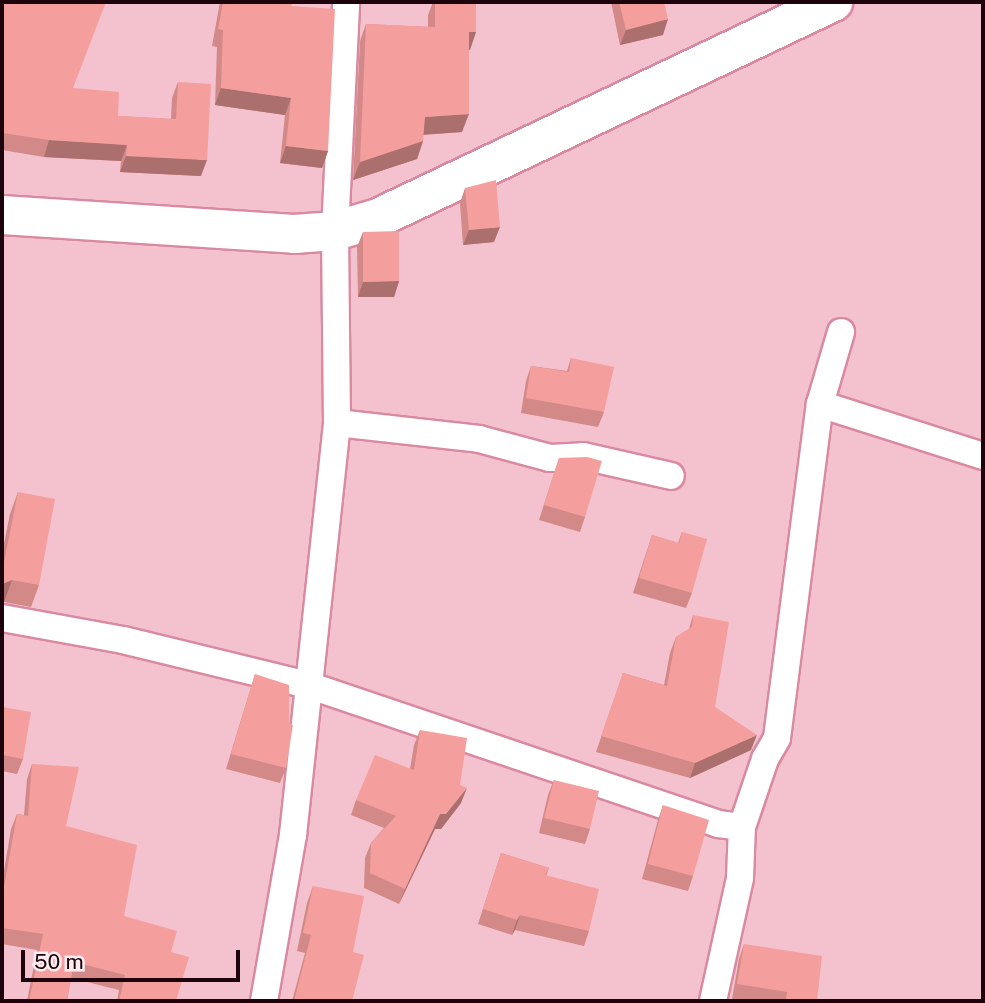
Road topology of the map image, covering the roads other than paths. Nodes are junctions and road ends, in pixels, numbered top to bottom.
1 (346, 2) edge
2 (826, 3) edge
3 (2, 215) edge
4 (335, 232) junction
5 (841, 332) dead end
6 (820, 404) junction
7 (337, 423) junction
8 (983, 457) edge
9 (671, 476) dead end
10 (2, 618) edge
11 (310, 686) junction
12 (742, 827) junction
13 (264, 1001) edge
14 (713, 1001) edge

1 - 4 street
2 - 4 main road
3 - 4 main road
4 - 7 street
5 - 6 street
6 - 8 street
6 - 12 street
7 - 9 street
7 - 11 street
10 - 11 street
11 - 12 street
11 - 13 street
12 - 14 street

